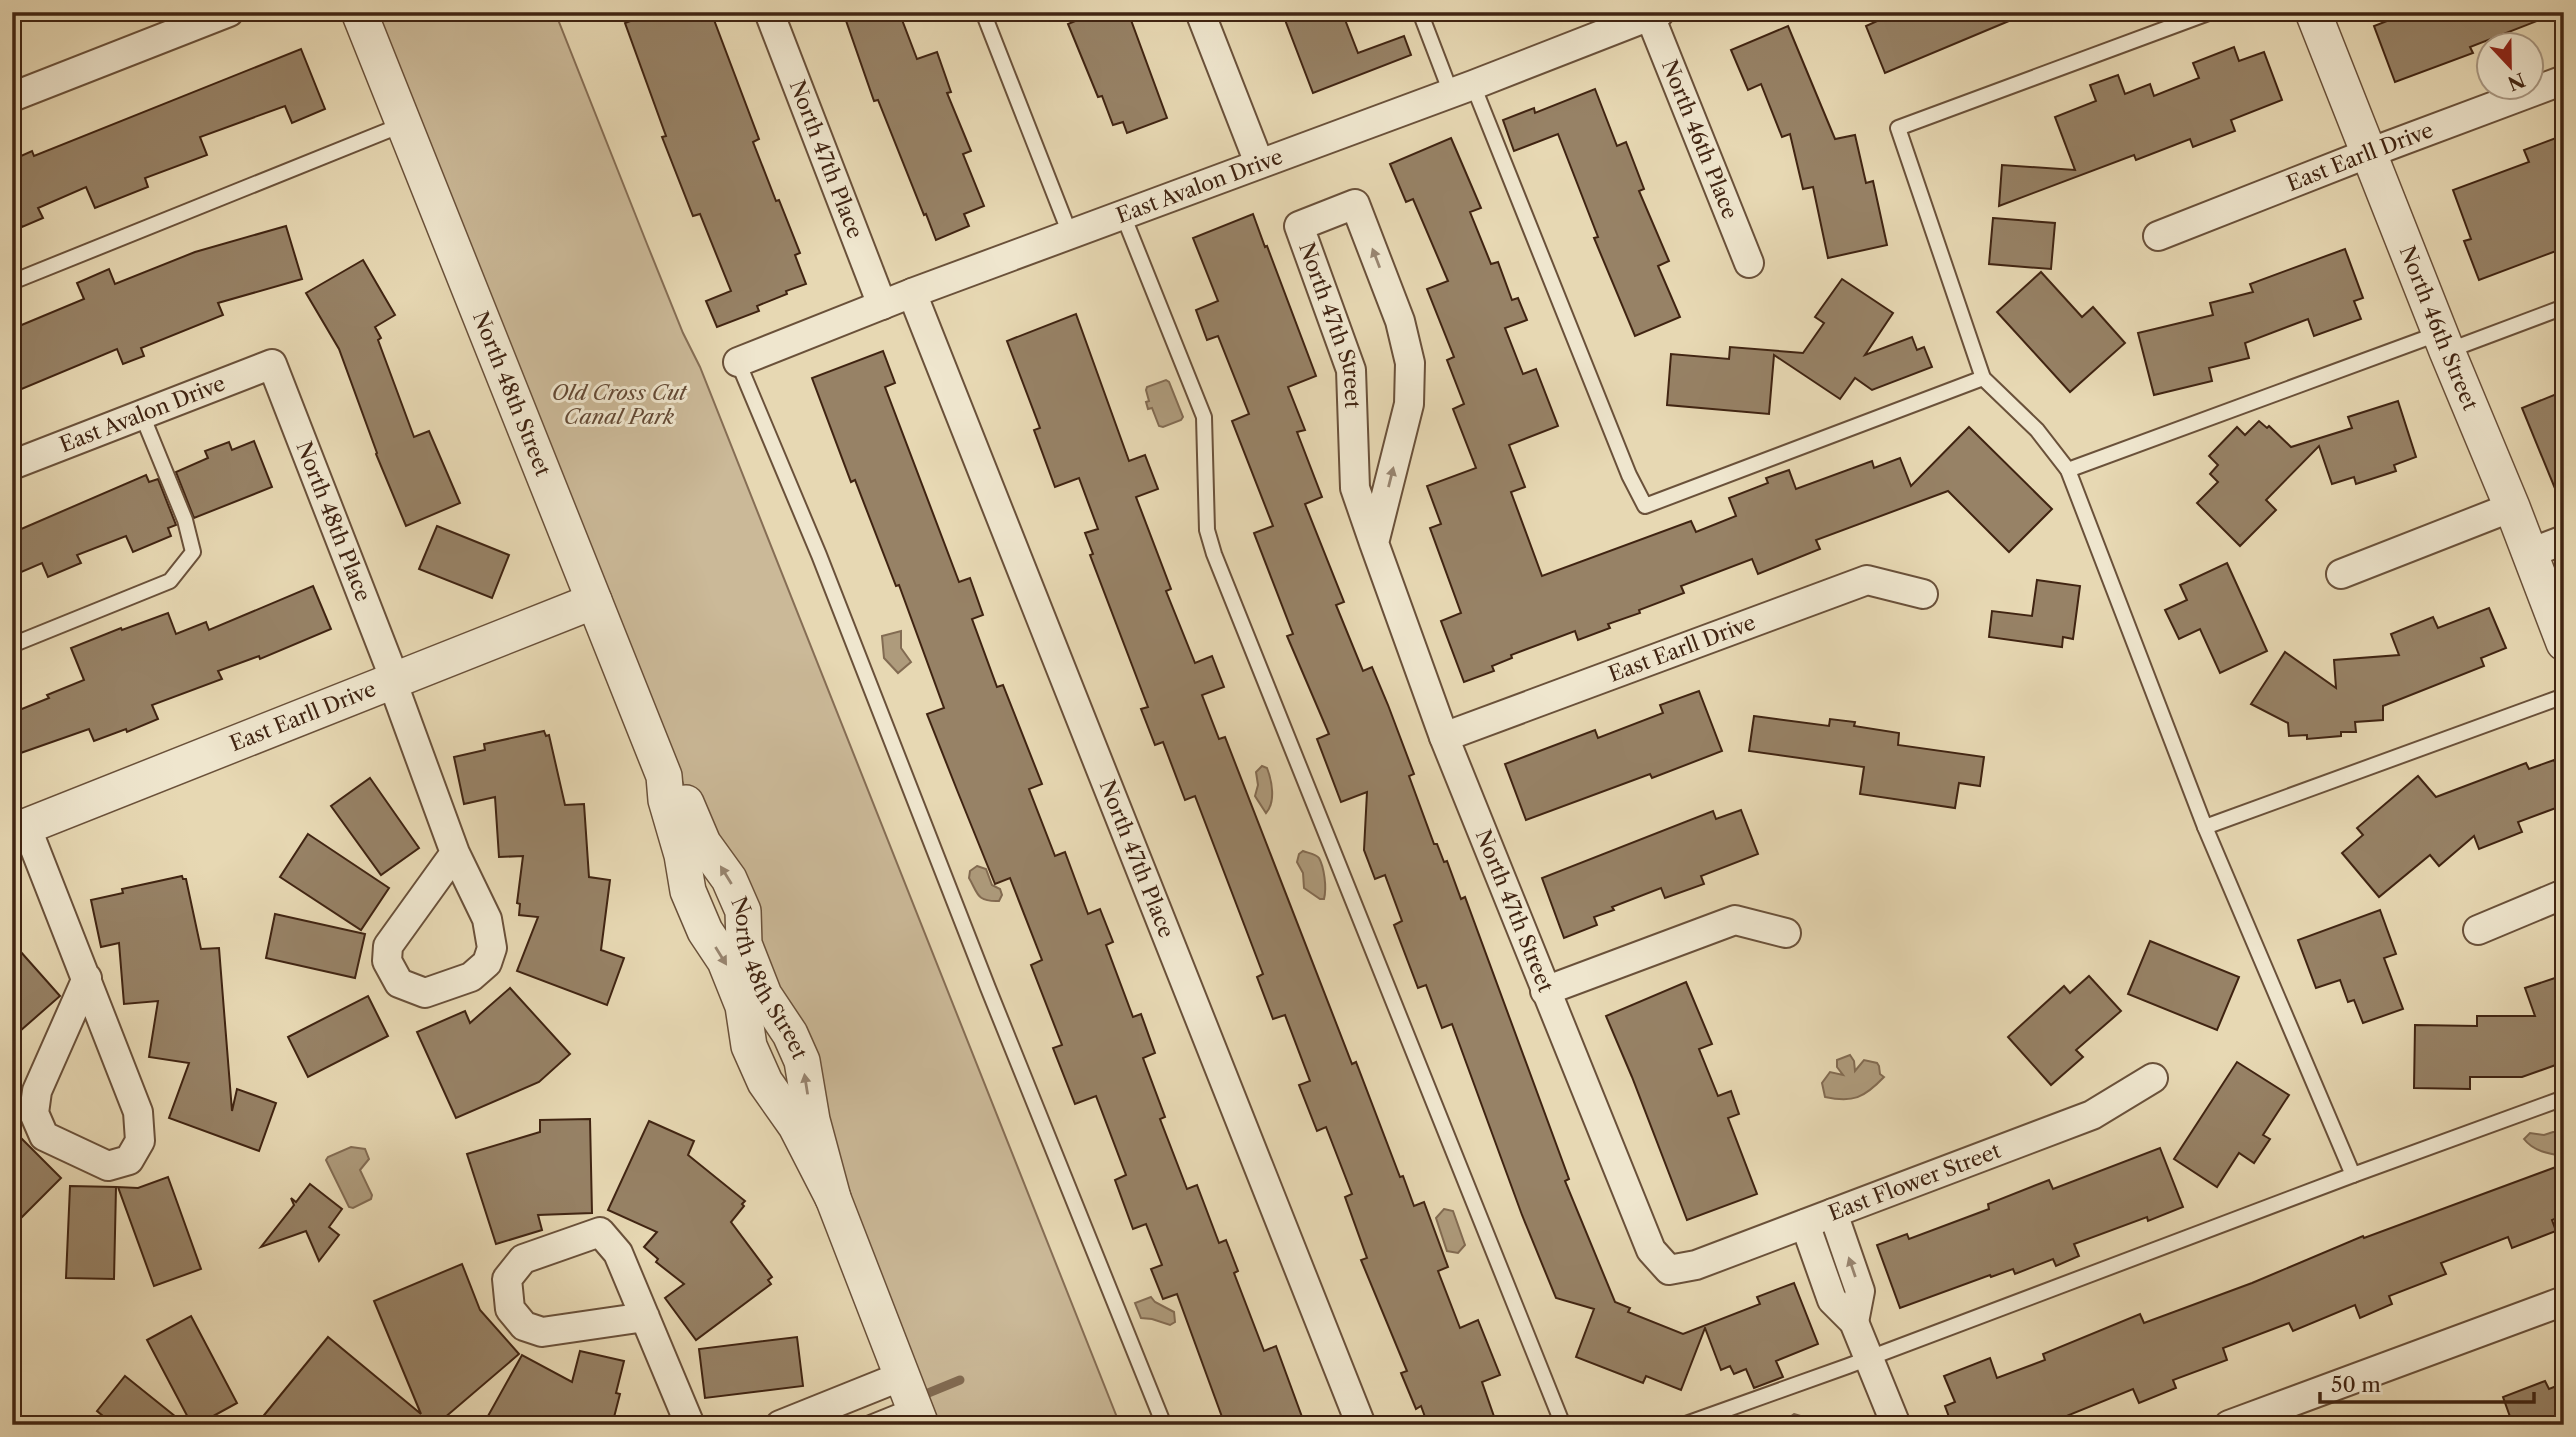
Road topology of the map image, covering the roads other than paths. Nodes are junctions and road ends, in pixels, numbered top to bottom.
1 (229, 12) edge
2 (359, 12) edge
3 (769, 12) edge
4 (983, 12) edge
5 (1200, 12) edge
6 (1419, 12) edge
7 (2211, 12) edge
8 (2313, 12) edge
9 (1655, 14) edge
10 (2564, 80) edge
11 (1462, 89) junction
12 (12, 97) edge
13 (404, 124) junction
14 (2369, 153) junction
15 (1259, 163) junction
16 (1123, 215) junction
17 (1070, 234) junction
18 (2158, 236) dead end
19 (1749, 263) dead end
20 (12, 282) edge
21 (912, 293) junction
22 (882, 305) junction
23 (2564, 307) edge
24 (2444, 342) junction
25 (738, 362) joint
26 (272, 364) joint
27 (1983, 377) junction
28 (142, 415) junction
29 (12, 465) edge
30 (2068, 470) junction
31 (2512, 507) junction
32 (2564, 540) edge
33 (1374, 543) junction
34 (2530, 553) junction
35 (2341, 574) dead end
36 (1923, 594) dead end
37 (594, 601) junction
38 (2564, 643) edge
39 (12, 645) edge
40 (393, 681) junction
41 (2564, 696) edge
42 (1444, 737) junction
43 (2204, 827) junction
44 (19, 829) edge
45 (455, 853) junction
46 (2564, 894) edge
47 (2478, 930) dead end
48 (1786, 933) dead end
49 (87, 978) junction
50 (1545, 990) junction
51 (2153, 1078) dead end
52 (2564, 1098) edge
53 (2353, 1175) junction
54 (1833, 1213) junction
55 (1805, 1224) junction
56 (1669, 1270) joint
57 (2564, 1301) edge
58 (645, 1317) junction
59 (1854, 1321) junction
60 (1869, 1357) junction
61 (913, 1402) edge
62 (690, 1425) edge
63 (780, 1425) edge
64 (865, 1425) edge
65 (1164, 1425) edge
66 (1361, 1425) edge
67 (1563, 1425) edge
68 (1683, 1425) edge
69 (1896, 1425) edge
70 (2229, 1425) edge

1 - 12 street
2 - 13 street, North 48th Street
3 - 22 street, North 47th Place
4 - 17 lane
5 - 15 street
6 - 11 lane
7 - 27 lane
8 - 14 street, North 46th Street
9 - 11 street, East Avalon Drive
9 - 19 street, North 46th Place
10 - 14 street, East Earll Drive
11 - 15 street, East Avalon Drive
11 - 27 lane
13 - 20 lane
13 - 37 street, North 48th Street
14 - 18 street, East Earll Drive
14 - 24 street, North 46th Street
15 - 16 street, East Avalon Drive
16 - 17 street, East Avalon Drive
16 - 67 lane
17 - 21 street, East Avalon Drive
21 - 22 street, East Avalon Drive
21 - 66 street, North 47th Place
22 - 25 street, East Avalon Drive
23 - 24 lane
24 - 30 lane
24 - 31 street, North 46th Street
25 - 65 lane
26 - 28 street, East Avalon Drive
26 - 40 street, North 48th Place
27 - 30 lane
28 - 29 street, East Avalon Drive
28 - 39 lane
30 - 43 lane
31 - 34 street, North 46th Street
31 - 35 street
32 - 34 street
33 -> 33 street, North 47th Street
33 - 42 street, North 47th Street
34 - 38 street, North 46th Street
36 - 42 street, East Earll Drive
37 - 40 street, East Earll Drive
37 - 61 street, North 48th Street
40 - 44 street, East Earll Drive
40 - 45 street, North 48th Place
41 - 43 lane
42 - 50 street, North 47th Street
43 - 53 lane
44 - 49 street
45 - 45 street, North 48th Place
46 - 47 street
48 - 50 street
49 - 49 street
50 - 56 street, North 47th Street
51 - 54 street, East Flower Street
52 - 53 lane
53 - 60 lane
54 - 55 street, East Flower Street
59 -> 54 street
55 - 56 street, East Flower Street
55 - 59 street
57 - 70 street
58 - 58 street
58 - 62 street
59 - 60 street
60 - 68 lane
60 - 69 street
61 - 63 street
61 - 64 lane

